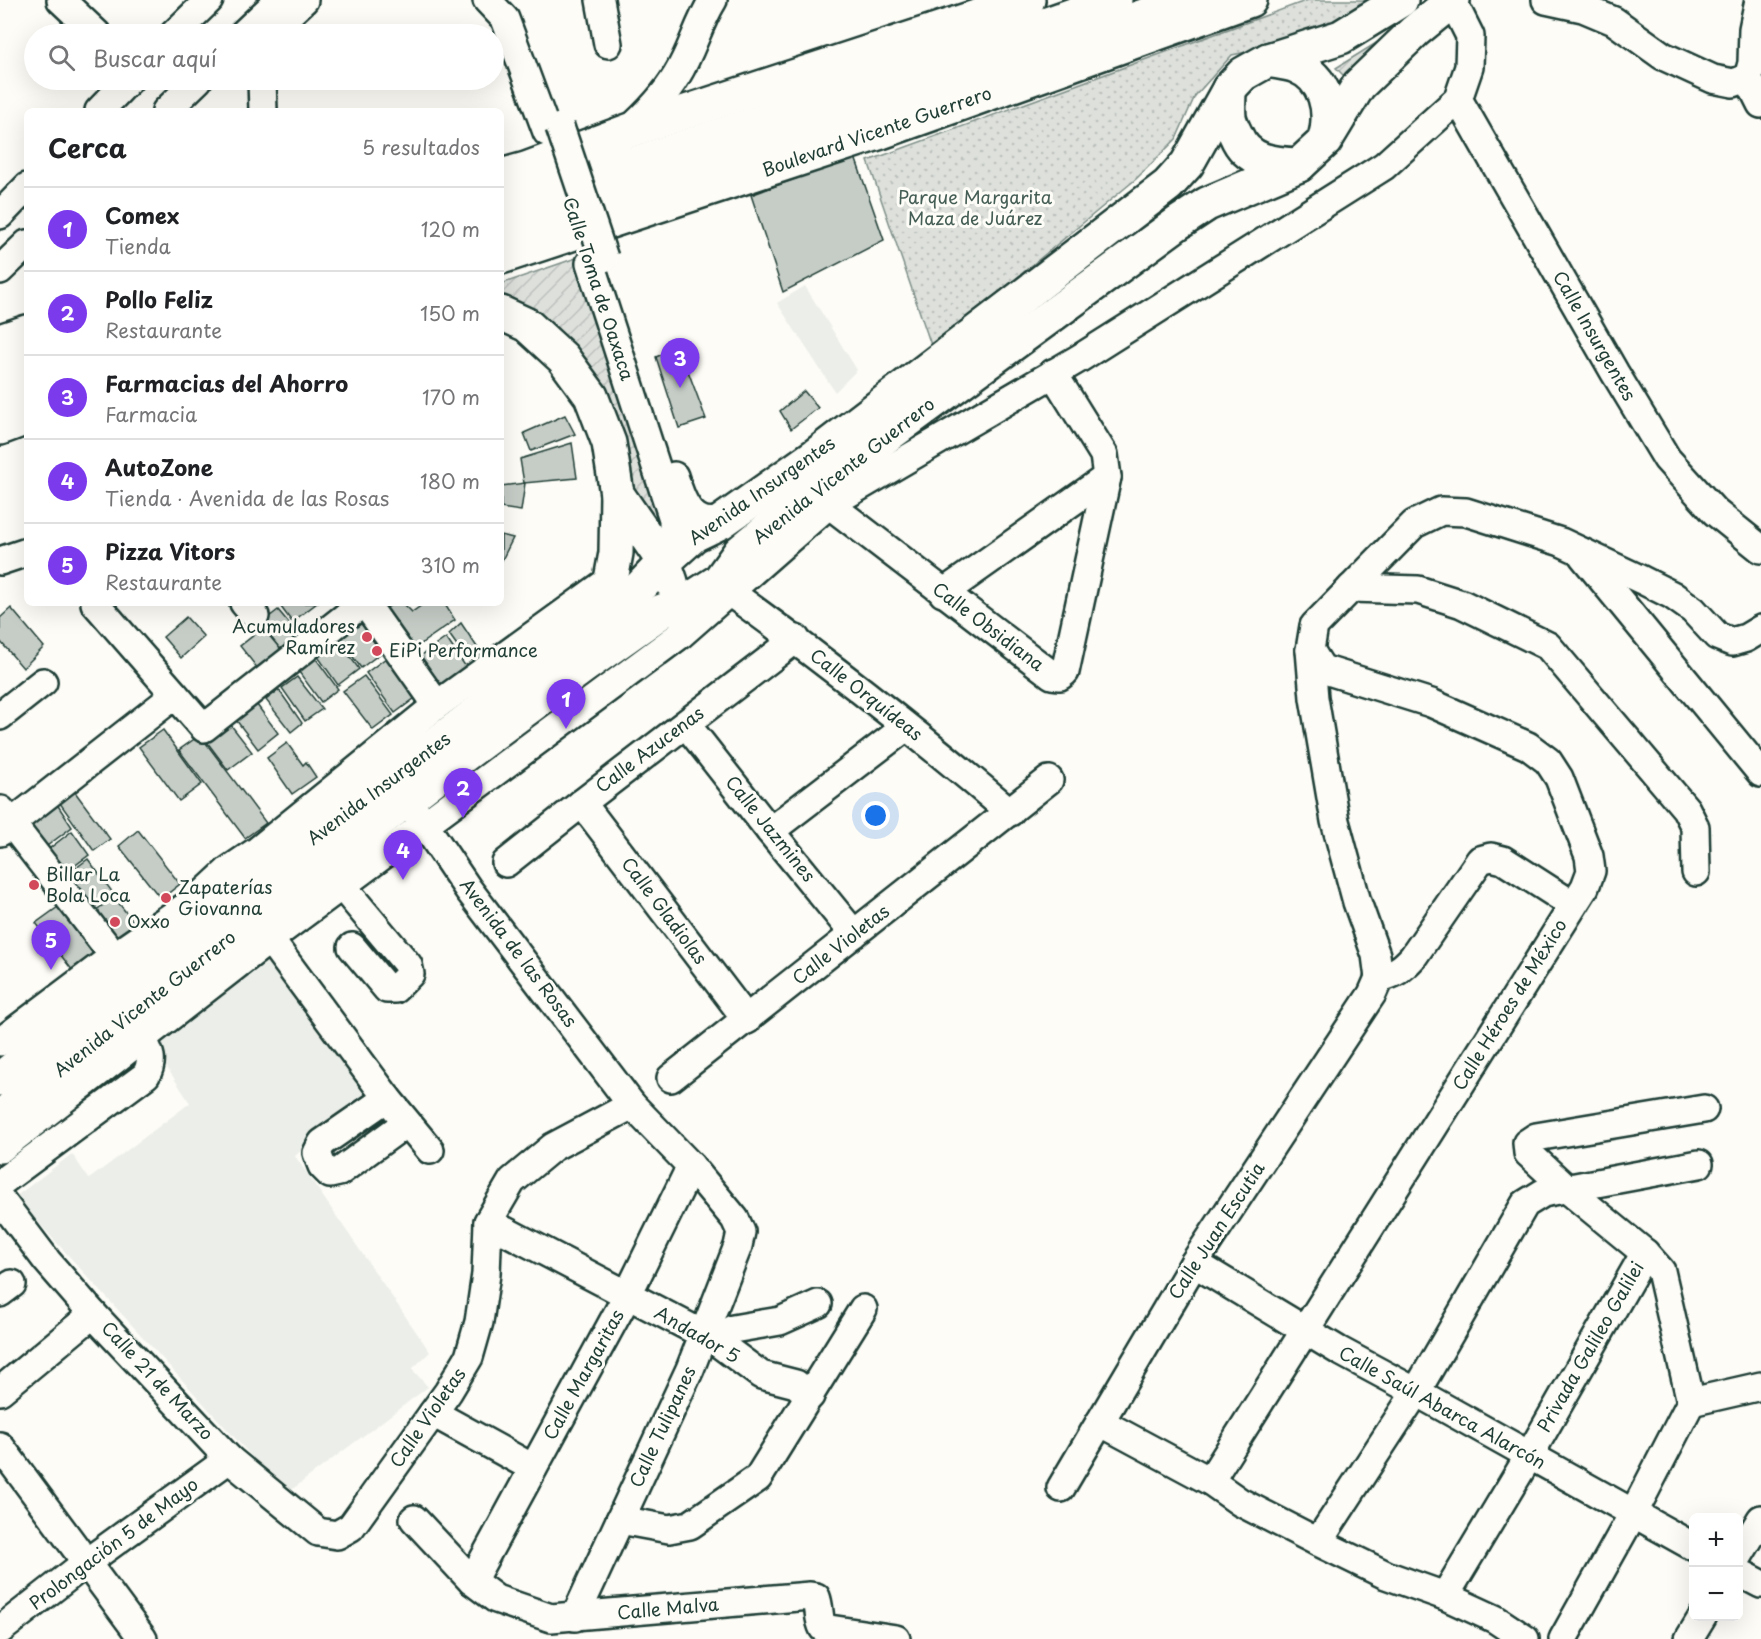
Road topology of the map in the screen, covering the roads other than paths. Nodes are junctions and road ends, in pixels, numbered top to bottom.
1 (61, 0) edge
2 (209, 0) edge
3 (279, 0) edge
4 (304, 0) edge
5 (600, 0) edge
6 (713, 0) edge
7 (1028, 0) edge
8 (1115, 0) edge
9 (1250, 0) edge
10 (1401, 0) edge
11 (1452, 0) edge
12 (1546, 0) edge
13 (1759, 0) edge
14 (505, 5) edge
15 (1186, 12) edge
16 (86, 24) edge
17 (184, 24) edge
18 (254, 24) edge
19 (281, 24) edge
20 (608, 44) dead end
21 (1268, 60) junction
22 (677, 75) junction
23 (1748, 78) junction
24 (1229, 89) junction
25 (119, 90) edge
26 (188, 90) edge
27 (262, 90) edge
28 (1458, 99) junction
29 (1761, 104) edge
30 (102, 108) edge
31 (169, 108) edge
32 (263, 108) edge
33 (697, 109) junction
34 (628, 131) junction
35 (1324, 141) junction
36 (1299, 165) junction
37 (504, 176) edge
38 (24, 189) edge
39 (504, 206) edge
40 (0, 215) edge
41 (504, 231) edge
42 (24, 247) edge
43 (504, 256) edge
44 (597, 261) junction
45 (0, 270) edge
46 (504, 314) edge
47 (24, 333) edge
48 (0, 341) edge
49 (24, 366) edge
50 (1053, 373) junction
51 (0, 374) edge
52 (24, 391) edge
53 (0, 399) edge
54 (24, 419) edge
55 (0, 428) edge
56 (1107, 477) junction
57 (617, 494) junction
58 (821, 498) junction
59 (722, 522) junction
60 (1761, 549) edge
61 (1579, 550) junction
62 (24, 553) edge
63 (0, 561) edge
64 (664, 562) junction
65 (611, 580) junction
66 (716, 588) junction
67 (1351, 588) junction
68 (943, 593) junction
69 (98, 606) edge
70 (360, 606) edge
71 (366, 606) edge
72 (1761, 628) edge
73 (580, 634) junction
74 (796, 639) junction
75 (1310, 650) junction
76 (43, 682) dead end
77 (175, 695) junction
78 (437, 705) junction
79 (0, 716) edge
80 (686, 724) junction
81 (906, 727) junction
82 (1761, 773) edge
83 (1049, 780) dead end
84 (582, 803) junction
85 (416, 812) junction
86 (1010, 812) junction
87 (363, 817) junction
88 (4, 822) edge
89 (770, 831) junction
90 (506, 863) dead end
91 (1696, 872) dead end
92 (333, 875) junction
93 (201, 896) junction
94 (1573, 905) junction
95 (257, 916) junction
96 (854, 934) junction
97 (352, 947) dead end
98 (120, 967) junction
99 (1379, 978) junction
100 (747, 1020) junction
101 (142, 1038) junction
102 (0, 1042) edge
103 (670, 1078) dead end
104 (0, 1079) edge
105 (387, 1098) junction
106 (632, 1104) junction
107 (1704, 1109) dead end
108 (0, 1117) edge
109 (406, 1123) junction
110 (0, 1149) edge
111 (430, 1150) dead end
112 (1699, 1164) dead end
113 (691, 1166) junction
114 (0, 1183) edge
115 (1555, 1191) junction
116 (0, 1199) edge
117 (488, 1222) junction
118 (741, 1232) joint
119 (1645, 1253) junction
120 (1194, 1263) junction
121 (627, 1296) junction
122 (818, 1304) dead end
123 (863, 1309) dead end
124 (93, 1314) junction
125 (1306, 1331) junction
126 (708, 1338) junction
127 (1761, 1386) edge
128 (0, 1391) edge
129 (1416, 1392) junction
130 (810, 1396) junction
131 (1691, 1402) junction
132 (433, 1413) junction
133 (1100, 1422) junction
134 (0, 1446) edge
135 (1529, 1456) junction
136 (230, 1459) junction
137 (533, 1468) junction
138 (1210, 1481) junction
139 (1061, 1488) dead end
140 (1633, 1514) junction
141 (414, 1519) dead end
142 (1761, 1519) edge
143 (621, 1520) junction
144 (337, 1535) joint
145 (1318, 1542) junction
146 (1689, 1544) edge
147 (1743, 1549) edge
148 (87, 1562) junction
149 (1743, 1575) edge
150 (472, 1581) junction
151 (1761, 1584) edge
152 (1445, 1596) junction
153 (575, 1617) junction
154 (1700, 1621) edge
155 (0, 1630) edge
156 (143, 1639) edge
157 (896, 1639) edge
158 (1525, 1639) edge
159 (1563, 1639) edge
160 (1689, 1639) edge

1 - 16 street
2 - 17 street
3 - 18 street
4 - 19 street
5 - 20 street
6 - 22 street
7 - 33 main road
8 - 39 main road
9 - 15 main road, Boulevard Vicente Guerrero
10 - 21 main road, Avenida Insurgentes
11 - 28 street
11 - 35 main road, Avenida Vicente Guerrero
12 - 23 street
13 - 23 street
14 - 44 street, Calle Toma de Oaxaca
15 - 41 main road, Boulevard Vicente Guerrero
15 - 43 main road, Boulevard Vicente Guerrero
21 - 24 main road, Avenida Insurgentes
21 - 35 main road
22 - 33 street
22 - 34 street
23 - 29 street
24 - 36 main road
24 - 59 main road, Avenida Insurgentes
25 - 30 street
26 - 31 street
27 - 32 street
28 - 50 street
28 - 60 street, Calle Insurgentes
33 - 34 main road
34 - 37 main road
35 - 36 main road, Avenida Vicente Guerrero
36 - 58 main road, Avenida Vicente Guerrero
38 - 40 street
42 - 45 street
44 - 59 street, Calle Toma de Oaxaca
44 - 64 street, Calle Toma de Oaxaca
46 - 57 main road
47 - 48 main road
49 - 51 main road
50 - 56 street
50 - 58 street
52 - 53 main road
54 - 55 main road
56 - 68 street
56 - 68 street, Calle Obsidiana
57 - 64 main road
57 - 65 main road
58 - 66 main road, Avenida Vicente Guerrero
58 - 68 street, Calle Obsidiana
59 - 64 main road, Avenida Insurgentes
61 - 67 street
61 - 72 street
61 - 82 street
62 - 63 street
64 - 66 main road
64 - 73 main road, Avenida Insurgentes
65 - 73 main road
65 - 78 street
66 - 74 street, Calle Orquídeas
66 - 85 main road, Avenida Vicente Guerrero
67 - 75 street
67 - 91 street
69 - 77 street
70 - 77 street
71 - 78 street
73 - 87 main road, Avenida Insurgentes
74 - 80 street, Calle Azucenas
74 - 81 street, Calle Orquídeas
75 - 94 street
75 - 99 street
76 - 79 street
77 - 88 street
78 - 93 street
80 - 84 street, Calle Azucenas
80 - 89 street, Calle Jazmines
81 - 86 street, Calle Orquídeas
81 - 89 street
83 - 86 street, Calle Violetas
84 - 90 street, Calle Azucenas
84 - 100 street, Calle Gladiolas
85 - 87 main road, Avenida Vicente Guerrero
85 - 92 street
85 - 106 street, Avenida de las Rosas
86 - 96 street, Calle Violetas
87 - 92 main road, Avenida Vicente Guerrero
87 - 95 main road, Avenida Insurgentes
88 - 98 street
89 - 96 street, Calle Jazmines
92 - 95 main road, Avenida Vicente Guerrero
92 - 97 street
93 - 95 main road
93 - 98 street
94 - 99 street, Calle Héroes de México
94 - 125 street, Calle Héroes de México
95 - 98 main road, Avenida Insurgentes
95 - 101 street
95 - 105 street
95 - 108 main road, Avenida Vicente Guerrero
96 - 100 street, Calle Violetas
98 - 102 street
98 - 104 main road, Avenida Insurgentes
99 - 120 street, Calle Juan Escutia
100 - 103 street, Calle Violetas
101 - 110 street
101 - 114 street
105 - 109 street
105 - 109 street
106 - 113 street, Avenida de las Rosas
106 - 117 street, Calle Violetas
107 - 115 street
109 - 111 street
112 - 115 street
113 - 118 street, Avenida de las Rosas
113 - 121 street, Calle Margaritas
115 - 119 street
115 - 129 street
116 - 124 street, Calle 21 de Marzo
117 - 121 street, Andador 5
117 - 132 street, Calle Violetas
118 - 126 street, Calle Tulipanes
119 - 131 street
119 - 135 street, Privada Galileo Galilei
120 - 125 street, Calle Saúl Abarca Alarcón
120 - 133 street, Calle Juan Escutia
121 - 126 street, Andador 5
121 - 137 street, Calle Margaritas
122 - 126 street
123 - 130 street
124 - 128 street
124 - 136 street, Calle 21 de Marzo
125 - 129 street, Calle Saúl Abarca Alarcón
125 - 138 street, Calle Héroes de México
126 - 130 street, Andador 5
126 - 143 street, Calle Tulipanes
127 - 131 street
129 - 135 street, Calle Saúl Abarca Alarcón
129 - 145 street
130 - 143 street
131 - 140 street
132 - 137 street
132 - 144 street, Calle Violetas
133 - 138 street
133 - 139 street, Calle Juan Escutia
134 - 148 street
135 - 140 street, Calle Saúl Abarca Alarcón
135 - 152 street, Privada Galileo Galilei
136 - 144 street, Calle 21 de Marzo
136 - 148 street, Prolongación 5 de Mayo
137 - 150 street, Calle Margaritas
138 - 145 street
140 - 146 street, Calle Saúl Abarca Alarcón
140 - 159 street
141 - 150 street, Calle Malva
142 - 147 street
143 - 153 street, Calle Tulipanes
145 - 152 street
148 - 155 street, Prolongación 5 de Mayo
148 - 156 street
149 - 151 street
150 - 153 street, Calle Malva
152 - 158 street
153 - 157 street, Calle Malva
154 - 160 street

